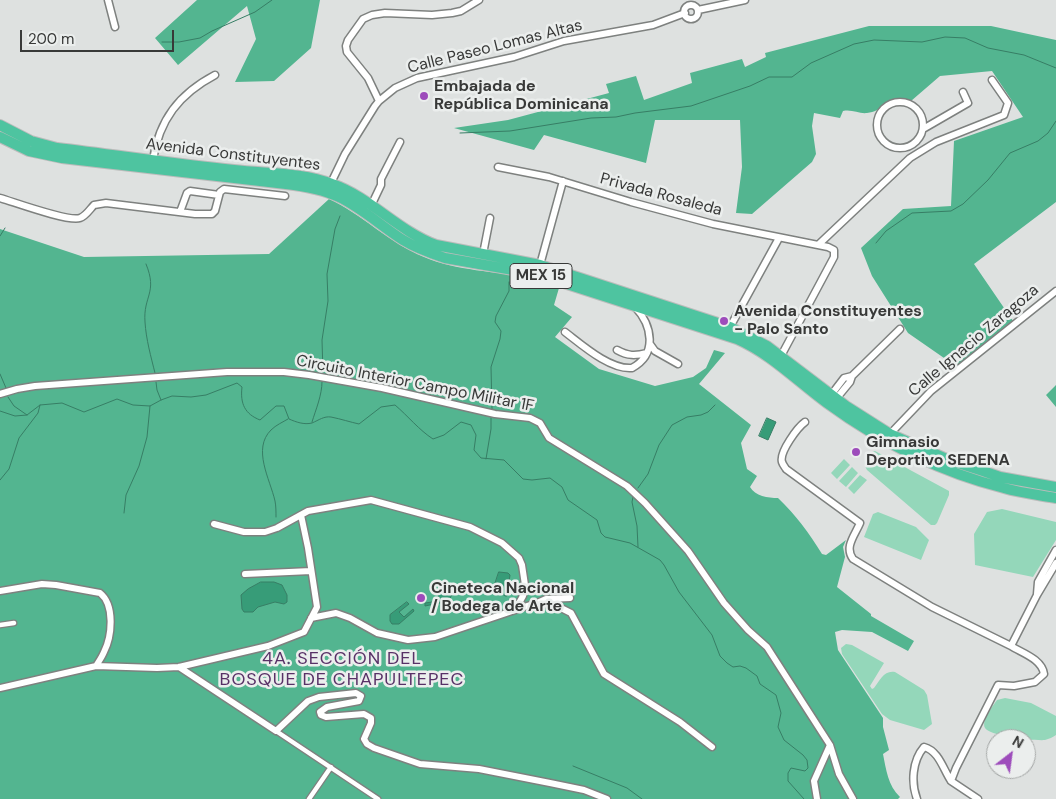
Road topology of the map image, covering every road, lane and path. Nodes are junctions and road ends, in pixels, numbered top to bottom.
1 (108, 0) edge
2 (479, 0) edge
3 (745, 0) edge
4 (688, 3) edge
5 (698, 10) junction
6 (685, 13) junction
7 (115, 27) dead end
8 (215, 75) dead end
9 (992, 80) dead end
10 (963, 92) dead end
11 (379, 101) junction
12 (0, 124) edge
13 (923, 129) junction
14 (0, 137) edge
15 (400, 142) dead end
16 (904, 148) junction
17 (910, 158) junction
18 (153, 160) junction
19 (498, 167) dead end
20 (563, 182) junction
21 (331, 183) junction
22 (219, 194) junction
23 (285, 196) dead end
24 (0, 198) edge
25 (372, 206) junction
26 (180, 212) junction
27 (490, 218) dead end
28 (779, 238) junction
29 (818, 245) junction
30 (483, 254) junction
31 (540, 265) junction
32 (1056, 291) edge
33 (632, 305) junction
34 (656, 312) junction
35 (647, 325) junction
36 (730, 328) junction
37 (900, 329) dead end
38 (565, 332) dead end
39 (650, 344) junction
40 (617, 350) dead end
41 (647, 352) junction
42 (781, 356) junction
43 (678, 364) dead end
44 (0, 394) edge
45 (833, 397) junction
46 (805, 422) dead end
47 (890, 434) junction
48 (1056, 487) edge
49 (1056, 498) edge
50 (301, 514) junction
51 (214, 524) dead end
52 (1056, 550) edge
53 (1056, 563) edge
54 (311, 571) junction
55 (245, 574) dead end
56 (0, 591) edge
57 (1037, 595) junction
58 (570, 598) dead end
59 (536, 603) junction
60 (515, 610) junction
61 (311, 618) junction
62 (14, 623) dead end
63 (3, 625) edge
64 (0, 630) edge
65 (1011, 646) junction
66 (96, 666) junction
67 (179, 667) junction
68 (0, 688) edge
69 (276, 731) junction
70 (830, 745) junction
71 (712, 747) dead end
72 (331, 767) junction
73 (951, 781) junction
74 (817, 798) edge
75 (308, 799) edge
76 (378, 799) edge
77 (607, 799) edge
78 (853, 799) edge
79 (917, 799) edge
80 (978, 799) edge

1 - 7 street
2 - 11 street
3 - 5 street
4 - 5 street
4 - 6 street
5 - 6 street
6 - 11 street, Calle Paseo Lomas Altas
8 - 18 street
9 - 17 street
10 - 13 street
11 - 21 street, Calle Paseo Lomas Altas
12 - 18 highway, Avenida Constituyentes / MEX 15
13 - 16 street
13 - 16 street
14 - 33 highway, Avenida Constituyentes / MEX 15
15 - 25 street
16 - 17 street
17 - 29 street
18 - 21 highway, Avenida Constituyentes / MEX 15
19 - 20 street, Privada Rosaleda
20 - 28 street, Privada Rosaleda
20 - 31 street
21 - 25 highway, Avenida Constituyentes / MEX 15
22 - 23 street
22 - 26 street
22 - 26 street
24 - 26 street
25 - 30 highway, Avenida Constituyentes / MEX 15
27 - 30 street
28 - 29 street, Privada Rosaleda
28 - 36 street
29 - 42 street, Privada Rosaleda
30 - 31 highway, Avenida Constituyentes / MEX 15
31 - 36 highway, Avenida Constituyentes / MEX 15
32 - 47 street, Calle Ignacio Zaragoza
33 - 34 highway, Avenida Constituyentes / MEX 15
33 - 35 street
34 - 35 street
34 - 49 highway, Avenida Constituyentes / MEX 15
35 - 39 street
36 - 42 highway, Avenida Constituyentes / MEX 15
37 - 45 street
38 - 41 street
39 - 41 street
39 - 43 street
40 - 41 street
42 - 45 highway, Avenida Constituyentes / MEX 15
44 - 70 street, Circuito Interior Campo Militar 1F
45 - 47 highway, Avenida Constituyentes / MEX 15
46 - 65 street
47 - 48 highway, Avenida Constituyentes / MEX 15
50 - 51 street
50 - 54 street
50 - 60 street
52 - 57 street
53 - 57 street
54 - 55 street
54 - 61 street
56 - 66 street
57 - 65 street
58 - 59 street
59 - 60 street
59 - 71 street
60 - 61 street
61 - 67 street
62 - 63 street
63 - 64 street
65 - 73 street
66 - 67 street
66 - 68 street
67 - 69 street
69 - 72 street
69 - 77 street
70 - 74 street
70 - 78 street, Circuito Interior Campo Militar 1F
72 - 75 street
72 - 76 street
73 - 79 street
73 - 80 street

